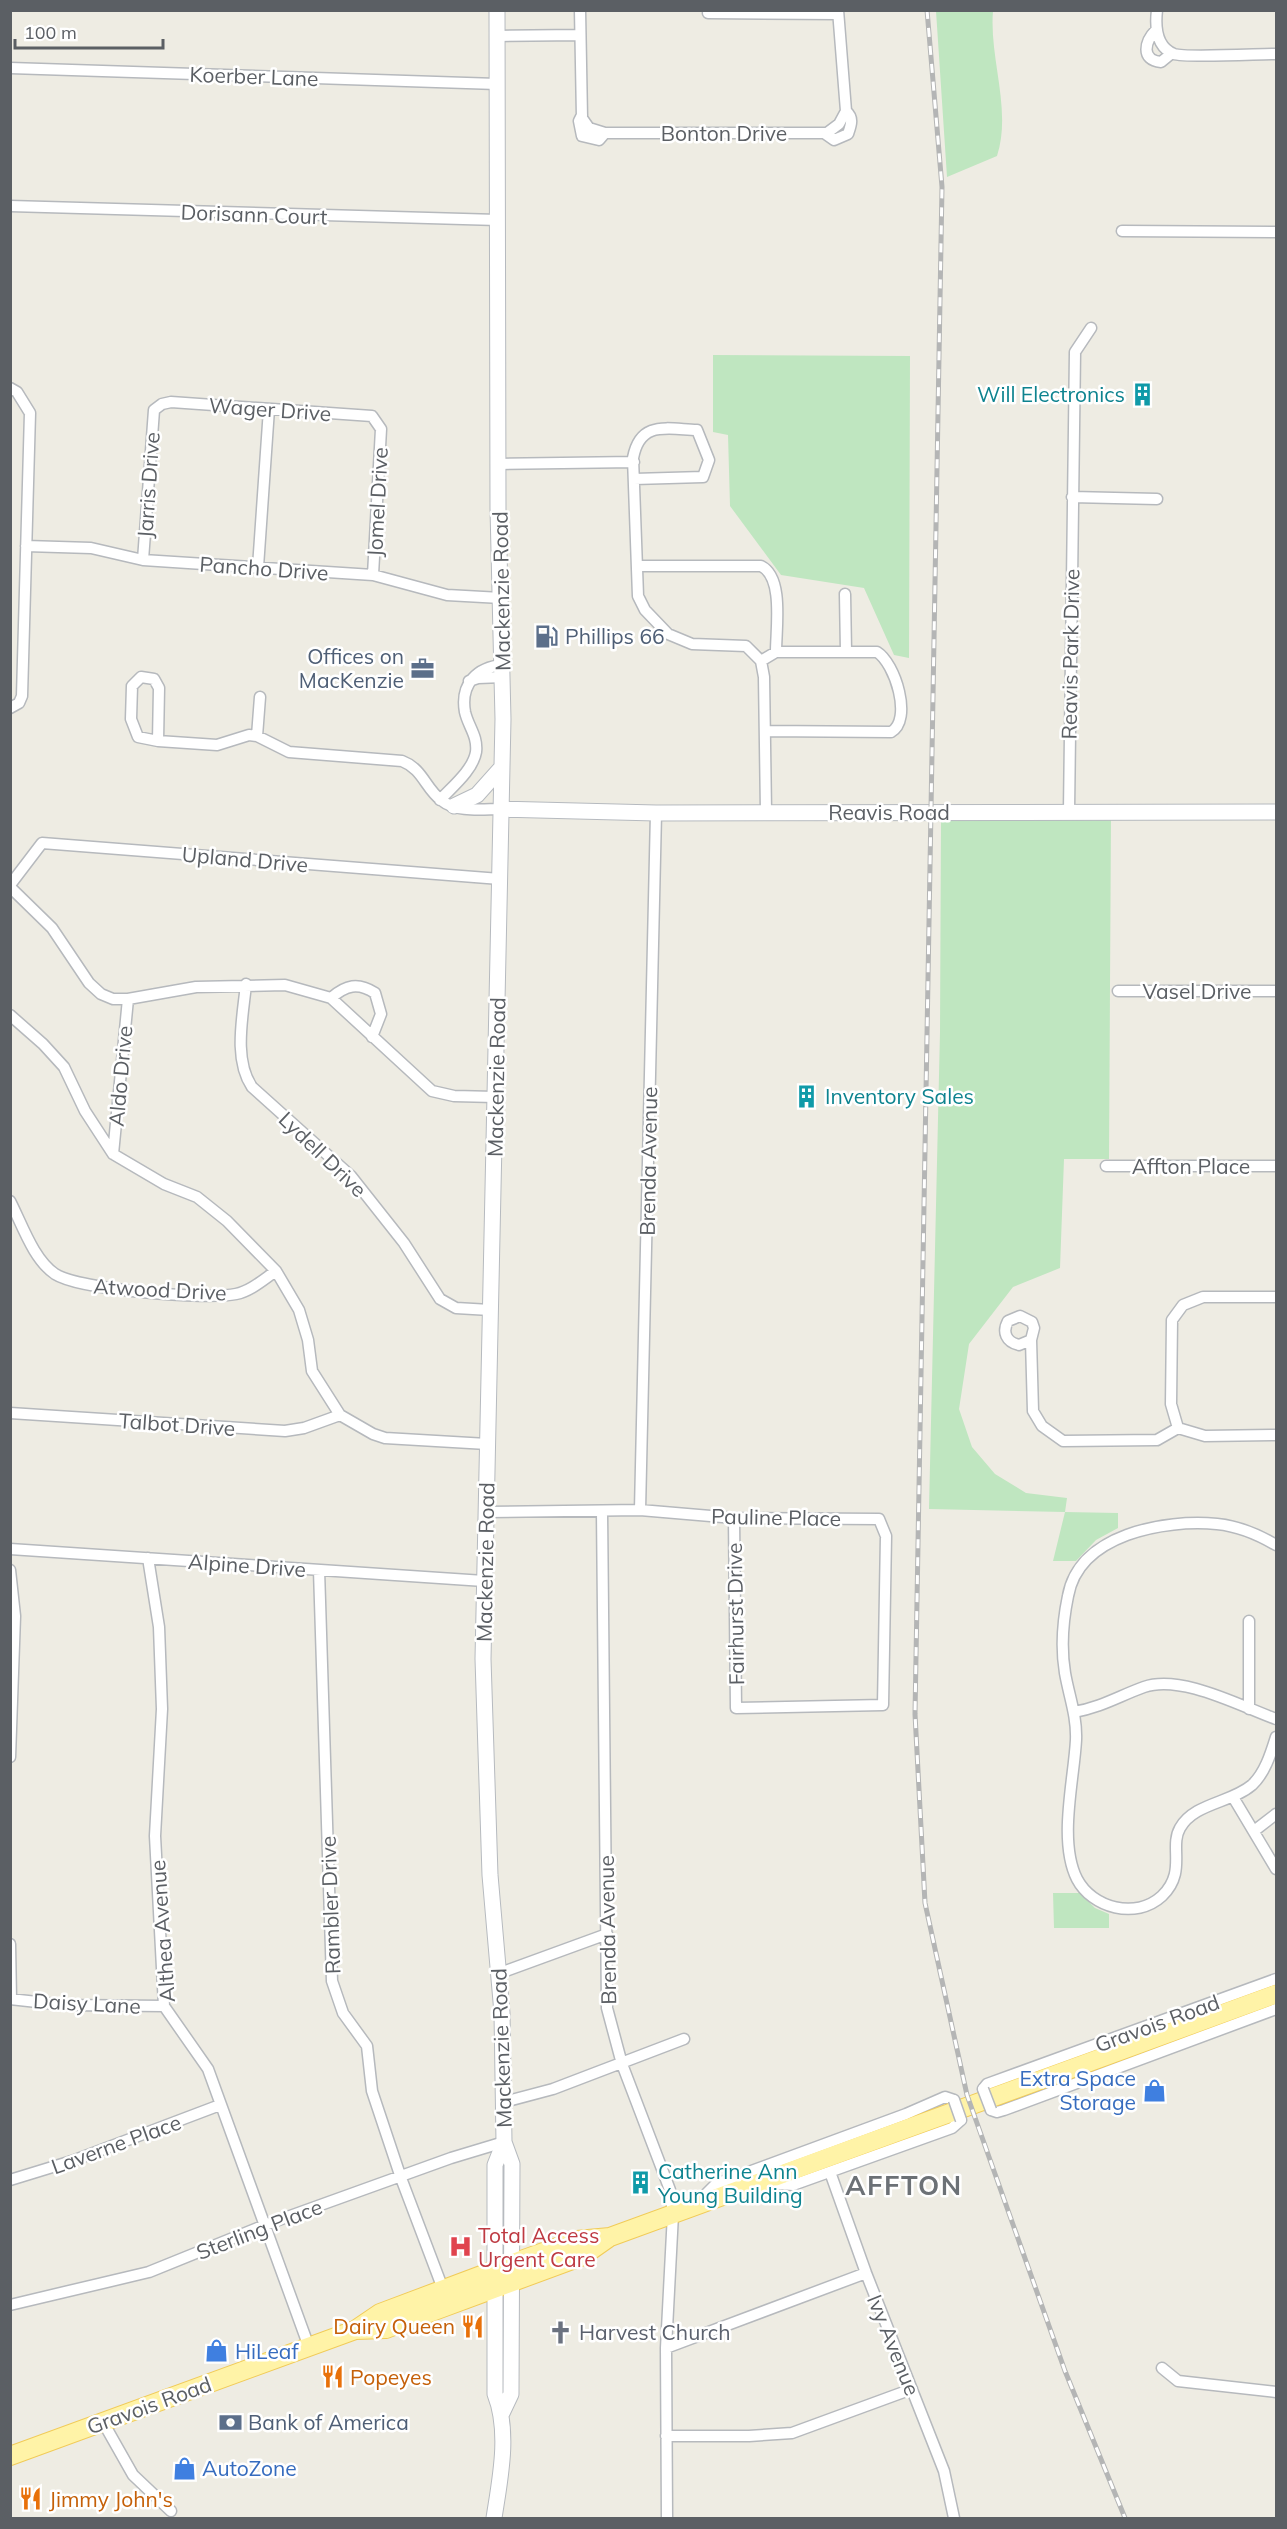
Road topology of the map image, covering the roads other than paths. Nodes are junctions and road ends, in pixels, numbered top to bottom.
1 (497, 10) edge
2 (580, 10) edge
3 (1157, 10) edge
4 (838, 12) edge
5 (708, 13) dead end
6 (1156, 30) junction
7 (580, 35) junction
8 (497, 36) junction
9 (1173, 53) junction
10 (1276, 54) edge
11 (10, 69) edge
12 (497, 84) junction
13 (846, 111) junction
14 (824, 133) junction
15 (10, 206) edge
16 (498, 220) junction
17 (1122, 231) dead end
18 (1276, 232) edge
19 (1091, 328) dead end
20 (10, 388) edge
21 (269, 409) junction
22 (154, 410) joint
23 (381, 429) joint
24 (634, 462) junction
25 (498, 464) junction
26 (634, 478) junction
27 (1072, 497) junction
28 (1157, 499) dead end
29 (26, 546) junction
30 (143, 560) junction
31 (637, 566) junction
32 (258, 567) junction
33 (373, 575) junction
34 (845, 594) dead end
35 (501, 598) junction
36 (776, 651) junction
37 (846, 652) junction
38 (761, 661) junction
39 (503, 671) junction
40 (260, 698) dead end
41 (10, 708) edge
42 (765, 731) junction
43 (257, 736) junction
44 (158, 741) junction
45 (502, 766) junction
46 (447, 803) junction
47 (501, 809) junction
48 (1069, 811) junction
49 (766, 812) junction
50 (1276, 812) edge
51 (656, 813) junction
52 (500, 879) junction
53 (10, 886) edge
54 (246, 984) junction
55 (1276, 991) edge
56 (1118, 992) dead end
57 (331, 998) junction
58 (128, 999) junction
59 (10, 1015) edge
60 (372, 1037) junction
61 (495, 1097) junction
62 (113, 1154) junction
63 (1106, 1166) dead end
64 (1276, 1166) edge
65 (10, 1201) edge
66 (276, 1271) junction
67 (1276, 1297) edge
68 (490, 1310) junction
69 (1031, 1340) dead end
70 (10, 1413) edge
71 (340, 1415) junction
72 (1178, 1428) junction
73 (1276, 1435) edge
74 (487, 1444) junction
75 (640, 1510) junction
76 (602, 1511) junction
77 (486, 1512) junction
78 (734, 1518) junction
79 (1276, 1545) edge
80 (10, 1549) edge
81 (148, 1558) junction
82 (10, 1570) edge
83 (319, 1570) junction
84 (484, 1581) junction
85 (1249, 1621) dead end
86 (883, 1705) joint
87 (1249, 1709) junction
88 (1074, 1712) junction
89 (1276, 1719) edge
90 (1276, 1737) edge
91 (10, 1757) edge
92 (1233, 1797) junction
93 (1276, 1814) edge
94 (1254, 1831) junction
95 (1276, 1869) edge
96 (607, 1934) junction
97 (10, 1944) edge
98 (500, 1973) junction
99 (1276, 1979) edge
100 (1276, 1994) edge
101 (11, 1999) edge
102 (164, 2006) junction
103 (1276, 2009) edge
104 (684, 2039) dead end
105 (622, 2064) junction
106 (504, 2102) junction
107 (220, 2105) junction
108 (504, 2142) junction
109 (830, 2172) junction
110 (401, 2178) junction
111 (10, 2180) edge
112 (758, 2183) junction
113 (694, 2206) junction
114 (673, 2214) junction
115 (265, 2225) junction
116 (610, 2237) junction
117 (504, 2267) junction
118 (866, 2272) junction
119 (503, 2285) junction
120 (443, 2289) junction
121 (10, 2305) edge
122 (355, 2330) junction
123 (309, 2347) junction
124 (666, 2348) junction
125 (1162, 2368) dead end
126 (912, 2389) junction
127 (1276, 2392) edge
128 (103, 2422) junction
129 (666, 2436) junction
130 (10, 2456) edge
131 (171, 2511) dead end
132 (494, 2518) edge
133 (667, 2518) edge
134 (954, 2518) edge

1 - 8 main road, Mackenzie Road
2 - 7 street, Bonton Drive
3 - 6 street
4 - 5 street
4 - 13 street
6 - 9 street
6 - 9 street
7 - 8 street
7 - 14 street, Bonton Drive
8 - 12 main road, Mackenzie Road
9 - 10 street
11 - 12 street, Koerber Lane
12 - 16 main road, Mackenzie Road
13 - 14 street
13 - 14 street, Bonton Drive
15 - 16 street, Dorisann Court
16 - 25 main road, Mackenzie Road
17 - 18 street
19 - 27 street, Reavis Park Drive
20 - 29 street
21 - 22 street, Wager Drive
21 - 23 street, Wager Drive
21 - 32 street
22 - 30 street, Jarris Drive
23 - 33 street, Jomel Drive
24 - 25 street
24 - 26 street
24 - 26 street
25 - 35 main road, Mackenzie Road
26 - 31 street
27 - 28 street
27 - 48 street, Reavis Park Drive
29 - 30 street, Pancho Drive
29 - 41 street
30 - 32 street, Pancho Drive
31 - 36 street
31 - 38 street
32 - 33 street, Pancho Drive
33 - 35 street, Pancho Drive
34 - 37 street
35 - 39 main road, Mackenzie Road
36 - 37 street
36 - 38 street
37 - 42 street
38 - 42 street
39 - 45 main road, Mackenzie Road
39 - 46 street
40 - 43 street
42 - 49 street
43 - 44 street
43 - 46 street
44 - 44 street
45 - 46 main road
45 - 47 main road, Mackenzie Road
46 - 47 street
47 - 51 main road, Reavis Road
47 - 52 main road, Mackenzie Road
48 - 49 main road, Reavis Road
48 - 50 main road, Reavis Road
49 - 51 main road, Reavis Road
51 - 75 street, Brenda Avenue
52 - 53 street, Upland Drive
52 - 61 main road, Mackenzie Road
53 - 58 street
54 - 57 street
54 - 58 street
54 - 68 street, Lydell Drive
55 - 56 street, Vasel Drive
57 - 60 street
57 - 60 street
58 - 62 street, Aldo Drive
59 - 62 street
60 - 61 street
61 - 68 main road, Mackenzie Road
62 - 66 street
63 - 64 street, Affton Place
65 - 66 street, Atwood Drive
66 - 71 street
67 - 72 street
68 - 74 main road, Mackenzie Road
69 - 72 street
70 - 71 street, Talbot Drive
71 - 74 street
72 - 73 street
74 - 77 main road, Mackenzie Road
75 - 76 street, Pauline Place
75 - 78 street, Pauline Place
76 - 77 street, Pauline Place
76 - 96 street, Brenda Avenue
77 - 84 main road, Mackenzie Road
78 - 86 street, Pauline Place
78 - 86 street, Fairhurst Drive
79 - 88 street
80 - 81 street, Alpine Drive
81 - 83 street, Alpine Drive
81 - 102 street, Althea Avenue
82 - 91 street
83 - 84 street, Alpine Drive
83 - 110 street, Rambler Drive
84 - 98 main road, Mackenzie Road
85 - 87 street
87 - 88 street
87 - 89 street
88 - 92 street
90 - 92 street
92 - 94 street
93 - 94 street
94 - 95 street
96 - 98 street
96 - 105 street, Brenda Avenue
97 - 101 street
98 - 106 main road, Mackenzie Road
99 - 103 street, Gravois Road, bridge
100 - 112 main road, Gravois Road
101 - 102 street, Daisy Lane
102 - 107 street, Althea Avenue
104 - 105 street
105 - 106 street
105 - 114 street, Brenda Avenue
106 - 108 main road, Mackenzie Road
107 - 111 street, Laverne Place
107 - 115 street, Althea Avenue
108 - 110 street, Sterling Place
108 - 117 main road, Mackenzie Road
109 - 112 street, Gravois Road
109 - 113 street, Gravois Road, bridge
109 - 118 street, Ivy Avenue
110 - 115 street, Sterling Place
110 - 120 street, Rambler Drive
112 - 113 main road, Gravois Road
113 - 114 main road, Gravois Road
114 - 116 main road, Gravois Road
114 - 124 street, Brenda Avenue
115 - 121 street, Sterling Place
115 - 123 street, Althea Avenue
116 - 117 main road, Gravois Road
116 - 119 main road, Gravois Road
117 - 119 main road, Mackenzie Road
117 - 120 main road, Gravois Road
118 - 124 street
118 - 126 street, Ivy Avenue
119 - 122 main road, Gravois Road
119 - 132 main road, Mackenzie Road
120 - 122 main road, Gravois Road
122 - 123 main road, Gravois Road
123 - 128 main road, Gravois Road
124 - 129 street, Brenda Avenue
125 - 127 street
126 - 129 street
126 - 134 street, Ivy Avenue
128 - 130 main road, Gravois Road
128 - 131 street
129 - 133 street, Brenda Avenue

